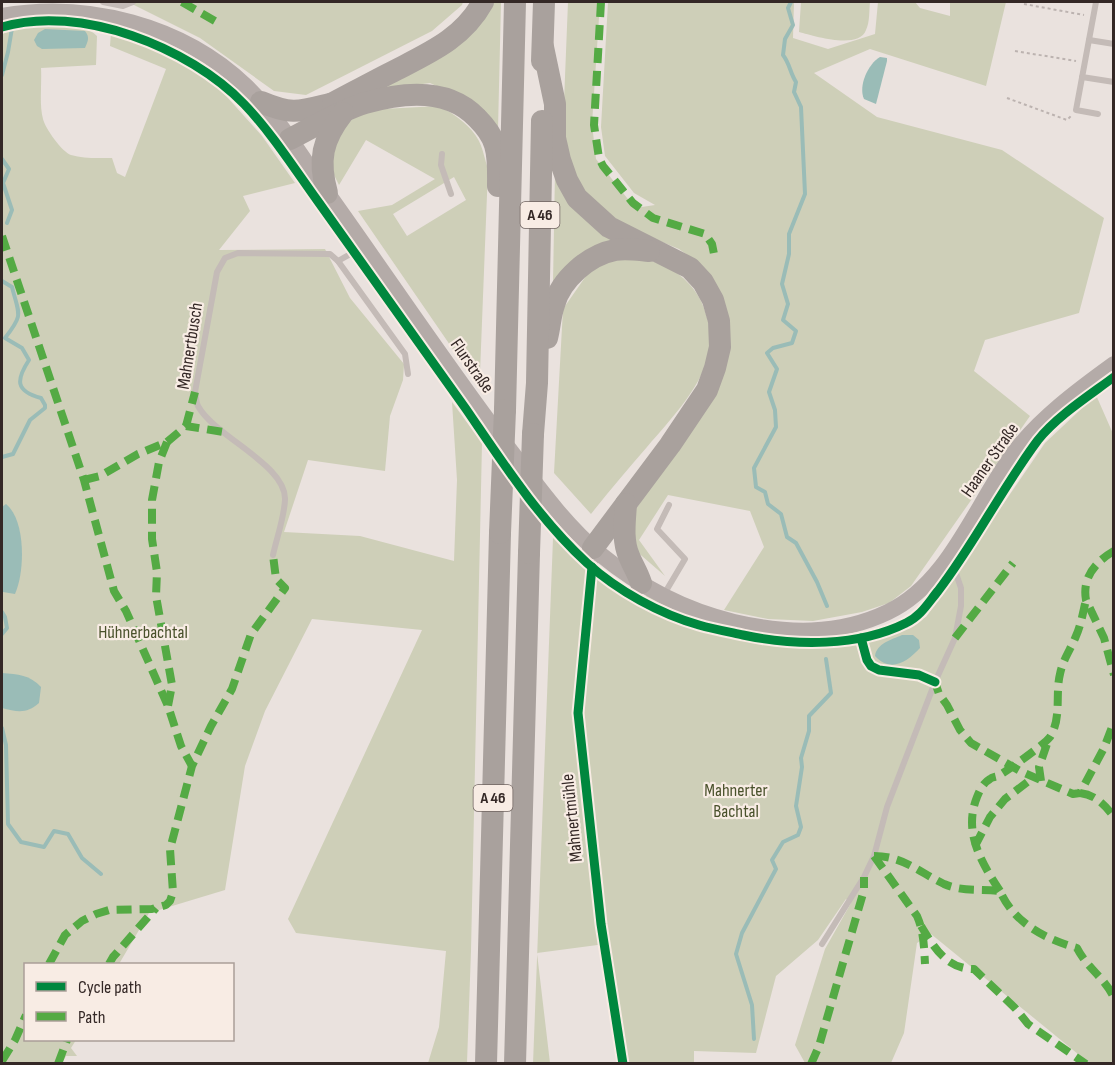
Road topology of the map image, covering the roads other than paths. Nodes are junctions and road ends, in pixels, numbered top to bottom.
1 (103, 2) edge
2 (133, 2) edge
3 (483, 2) edge
4 (516, 2) edge
5 (544, 2) edge
6 (1096, 2) edge
7 (2, 16) edge
8 (1089, 40) junction
9 (1113, 44) edge
10 (543, 47) junction
11 (1082, 76) junction
12 (1113, 82) edge
13 (261, 102) junction
14 (337, 108) junction
15 (1098, 114) dead end
16 (288, 136) junction
17 (442, 154) dead end
18 (327, 193) junction
19 (451, 194) dead end
20 (365, 246) junction
21 (660, 252) junction
22 (338, 261) junction
23 (510, 261) junction
24 (1113, 364) edge
25 (408, 375) dead end
26 (537, 383) junction
27 (626, 504) junction
28 (669, 505) dead end
29 (597, 551) junction
30 (273, 555) dead end
31 (949, 555) junction
32 (641, 583) junction
33 (663, 597) junction
34 (822, 944) dead end
35 (486, 1064) edge
36 (515, 1064) edge
37 (622, 1064) edge

1 - 2 lane
3 - 14 highway
4 - 23 highway, A 46
5 - 10 highway, A 46
6 - 8 lane
7 - 13 main road, Flurstraße
8 - 9 lane
8 - 11 lane
10 - 21 highway
10 - 26 highway, A 46
11 - 12 lane
11 - 15 lane
13 - 14 highway
13 - 16 main road, Flurstraße
14 - 16 highway
14 - 18 highway
14 - 23 highway
16 - 18 main road, Flurstraße
17 - 19 lane
18 - 20 main road, Flurstraße
20 - 22 lane
20 - 29 main road, Flurstraße
21 - 26 highway
21 - 27 highway
22 - 25 lane
22 - 30 lane, Mahnertbusch
23 - 35 highway, A 46, bridge
24 - 31 main road, Haaner Straße
26 - 36 highway, A 46, bridge
27 - 29 highway
27 - 32 highway
28 - 33 lane
29 - 32 main road, Flurstraße
29 - 37 lane, Mahnertmühle
31 - 33 main road, Flurstraße
31 - 34 lane
32 - 33 main road, Flurstraße

